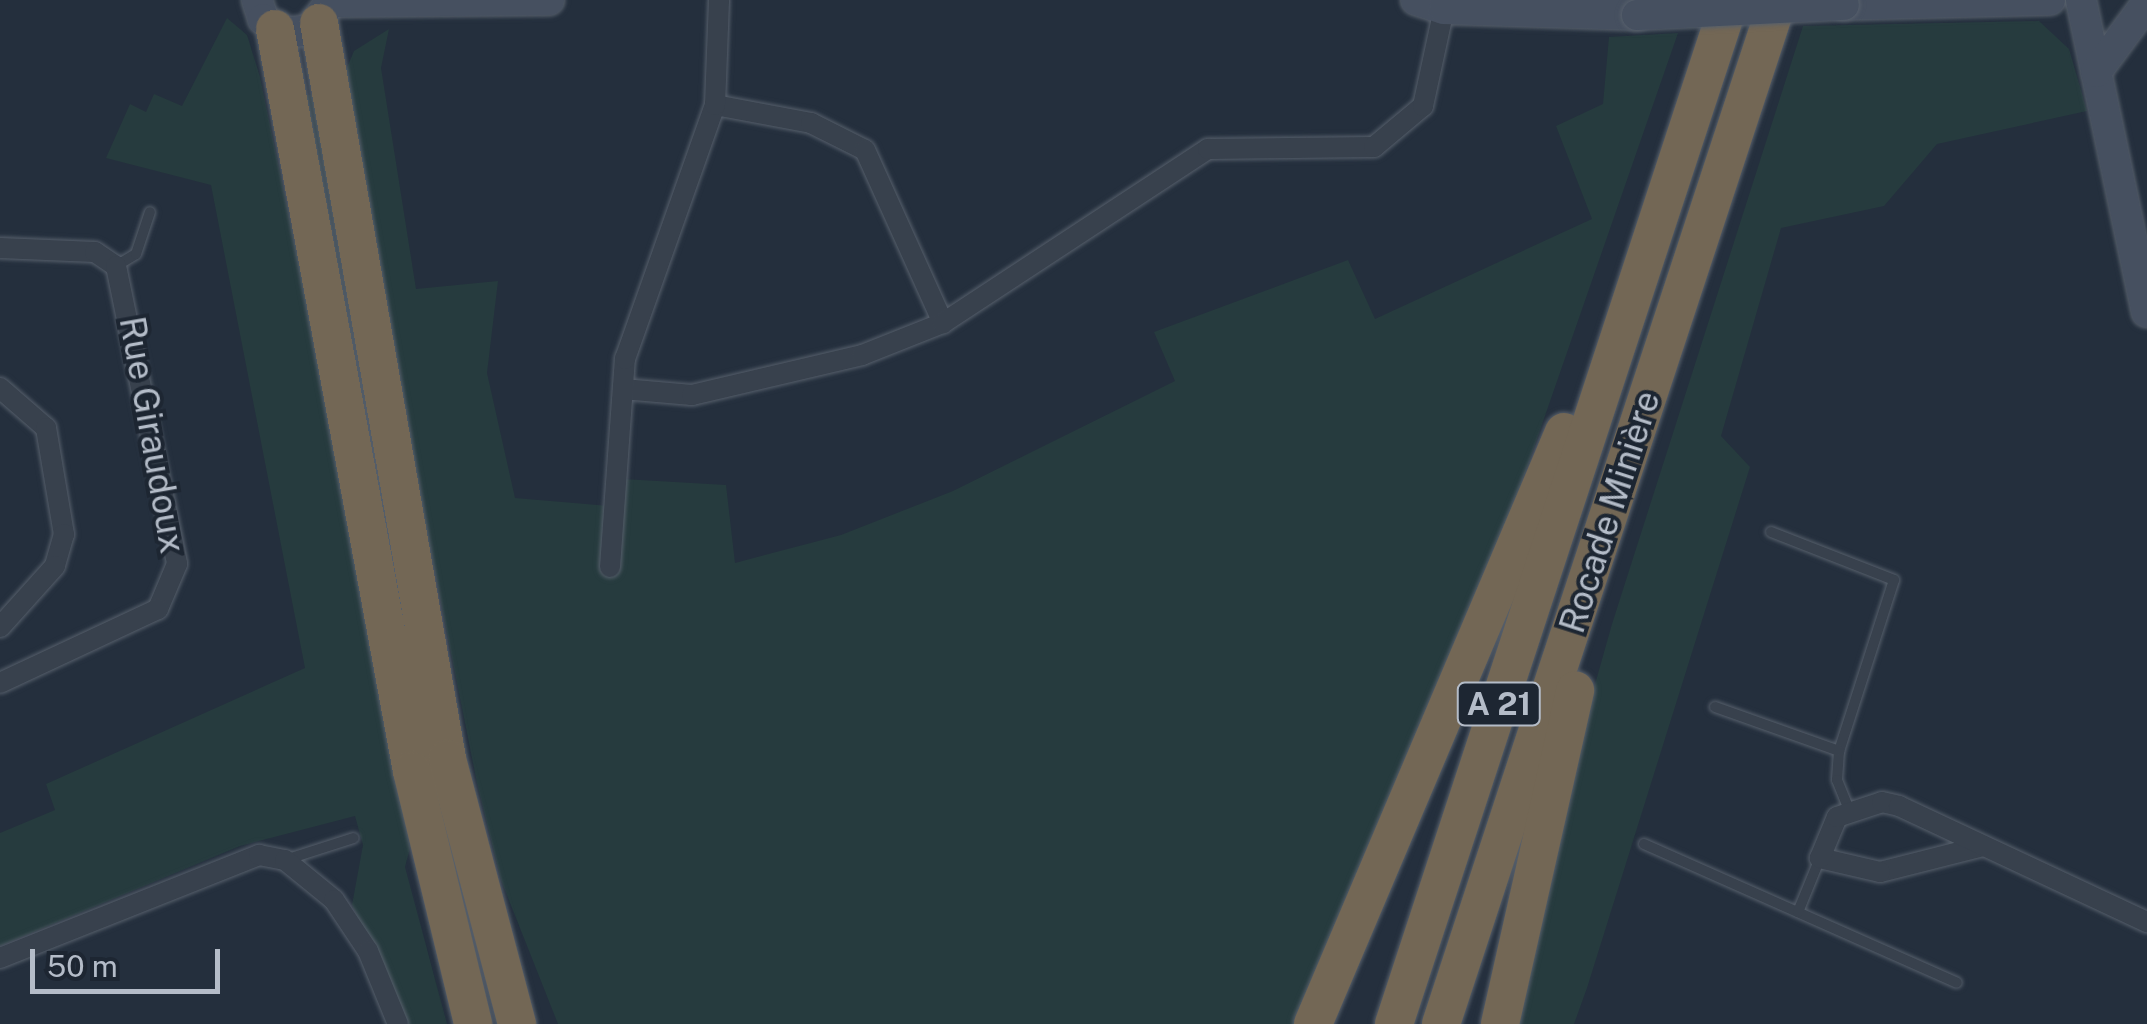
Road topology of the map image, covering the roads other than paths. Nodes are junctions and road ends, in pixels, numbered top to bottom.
1 (550, 0) edge
2 (719, 0) edge
3 (1730, 0) edge
4 (1778, 0) edge
5 (2050, 0) edge
6 (2081, 0) edge
7 (2147, 3) edge
8 (1430, 5) edge
9 (326, 8) edge
10 (266, 14) edge
11 (2096, 72) junction
12 (716, 106) junction
13 (150, 212) dead end
14 (0, 248) edge
15 (116, 266) junction
16 (2147, 312) edge
17 (943, 323) junction
18 (1603, 384) junction
19 (0, 388) edge
20 (623, 389) junction
21 (1771, 532) dead end
22 (610, 567) dead end
23 (1586, 586) junction
24 (0, 627) edge
25 (0, 683) edge
26 (1715, 707) dead end
27 (1840, 751) junction
28 (1849, 810) junction
29 (354, 838) dead end
30 (1644, 844) dead end
31 (1983, 846) junction
32 (1820, 858) junction
33 (285, 860) junction
34 (1798, 912) junction
35 (2147, 922) edge
36 (0, 958) edge
37 (1957, 983) dead end
38 (510, 1008) edge
39 (398, 1024) edge
40 (473, 1024) edge
41 (526, 1024) edge
42 (1313, 1024) edge
43 (1394, 1024) edge
44 (1441, 1024) edge
45 (1500, 1024) edge

1 - 9 street
2 - 12 street
3 - 18 highway, Rocade Minière / A 21
4 - 23 highway, Rocade Minière / A 21
5 - 8 street, bridge
6 - 11 street
7 - 11 street
8 - 17 street
9 - 10 street
9 - 38 highway
10 - 40 highway
11 - 16 street
12 - 17 street
12 - 20 street
13 - 15 lane
14 - 15 street
15 - 25 street, Rue Giraudoux
17 - 20 street
18 - 42 highway
18 - 43 highway, Rocade Minière / A 21
19 - 24 street
20 - 22 street
21 - 27 lane
23 - 44 highway, Rocade Minière / A 21
23 - 45 highway
26 - 27 lane
27 - 28 lane
28 - 31 street
28 - 32 street
29 - 33 lane
30 - 34 lane
31 - 32 street
31 - 35 street
32 - 34 lane
33 - 36 street
33 - 39 street
34 - 37 lane
38 - 41 highway

